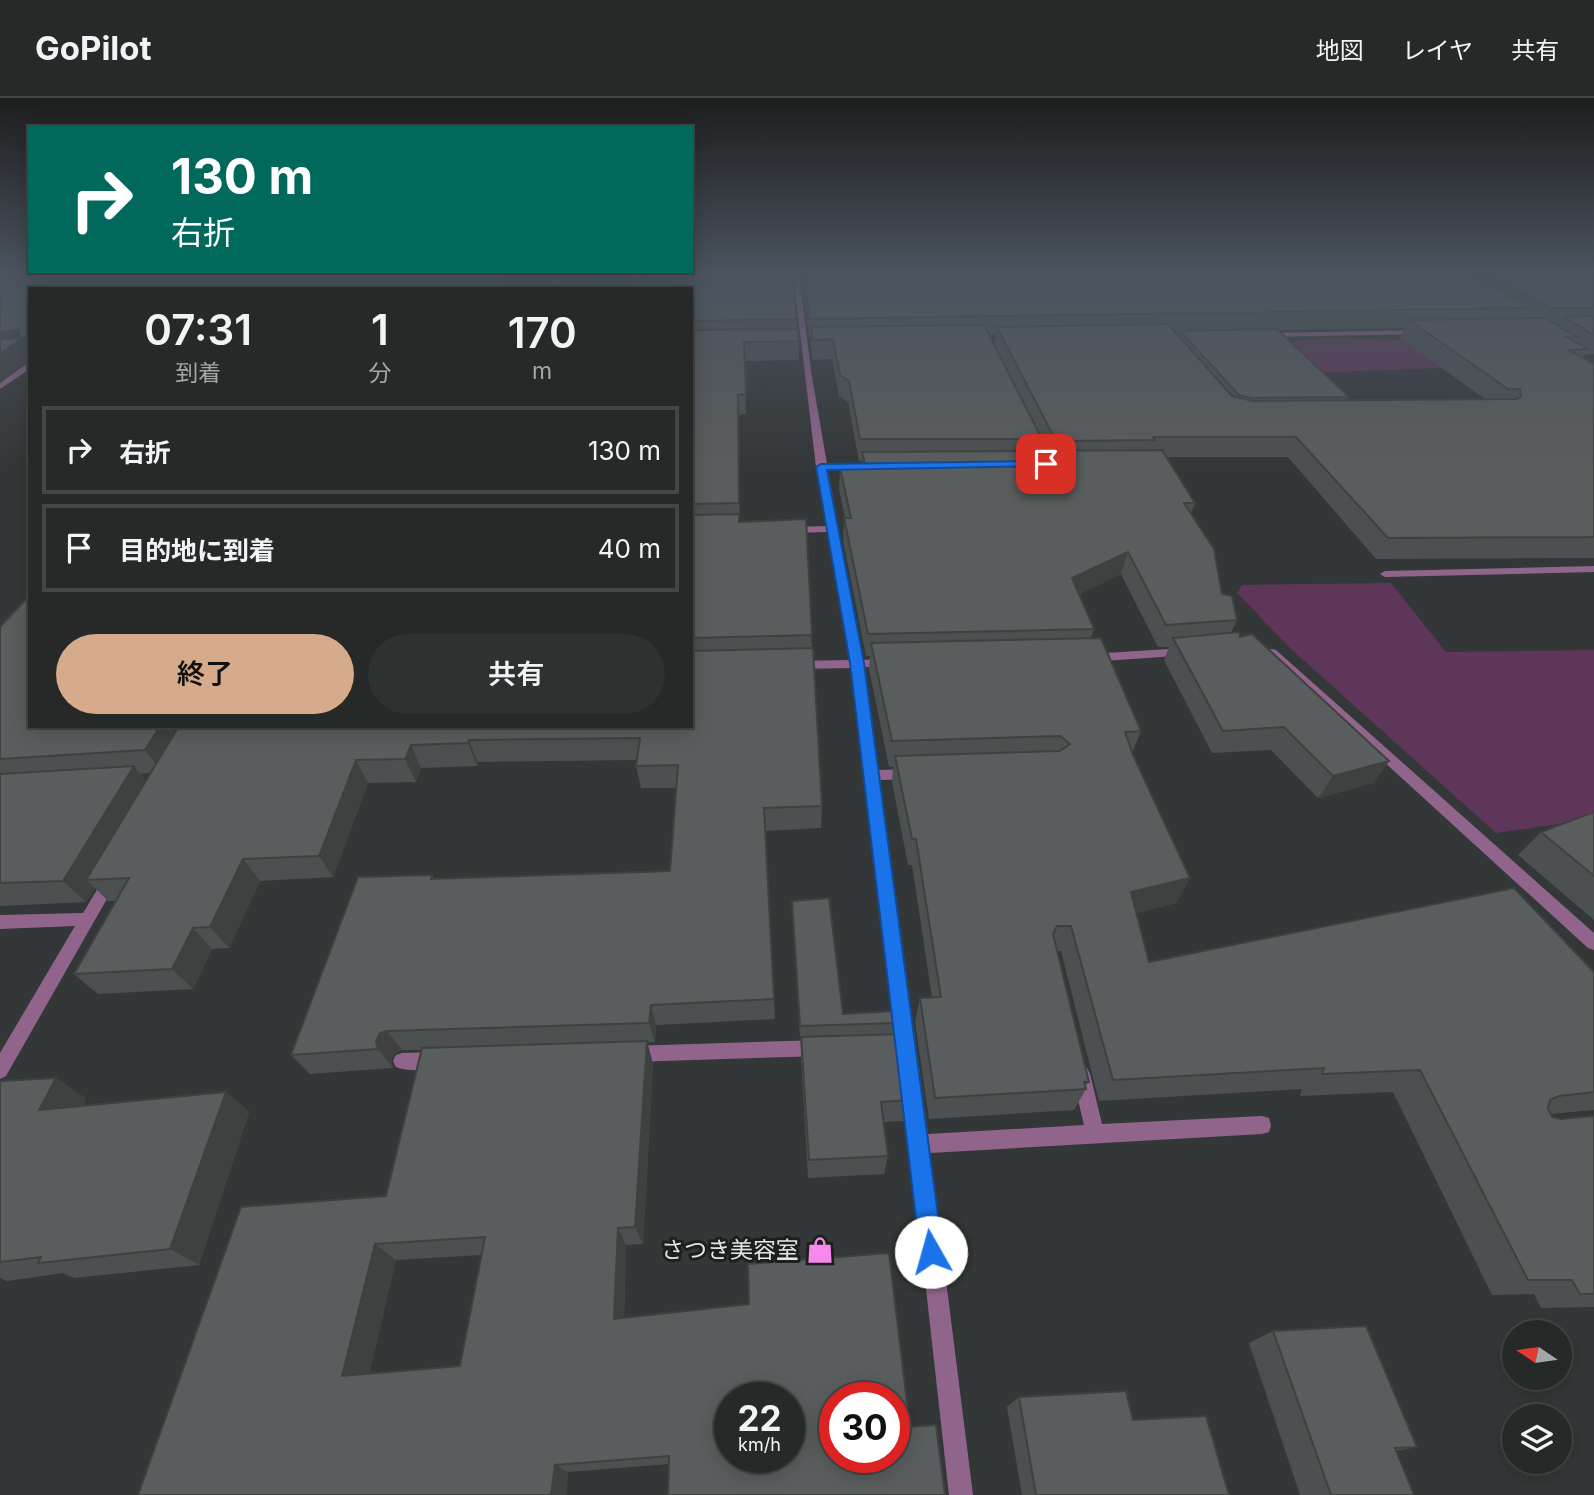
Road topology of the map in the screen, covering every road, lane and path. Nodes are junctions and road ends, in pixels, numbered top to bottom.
1 (802, 338) edge
2 (28, 366) edge
3 (0, 387) edge
4 (887, 466) edge
5 (821, 467) junction
6 (833, 529) junction
7 (768, 530) edge
8 (1594, 569) edge
9 (1385, 574) dead end
10 (1263, 645) edge
11 (1198, 651) edge
12 (1078, 658) edge
13 (857, 663) junction
14 (898, 663) edge
15 (788, 665) edge
16 (927, 773) edge
17 (871, 775) junction
18 (121, 861) edge
19 (88, 919) junction
20 (0, 922) edge
21 (1594, 943) edge
22 (835, 1047) edge
23 (1076, 1053) edge
24 (612, 1054) edge
25 (458, 1059) edge
26 (402, 1061) dead end
27 (0, 1070) edge
28 (1262, 1125) dead end
29 (1095, 1134) junction
30 (918, 1144) junction
31 (961, 1495) edge

1 - 5 street
2 - 3 street
4 - 5 street
5 - 6 street
6 - 7 street
6 - 13 street
8 - 9 street
10 - 21 street
11 - 12 street
13 - 14 street
13 - 15 street
13 - 17 street
16 - 17 street
17 - 30 street
18 - 19 street
19 - 20 street
19 - 27 street
22 - 24 street
23 - 29 street
25 - 26 street
28 - 29 street
29 - 30 street
30 - 31 street

